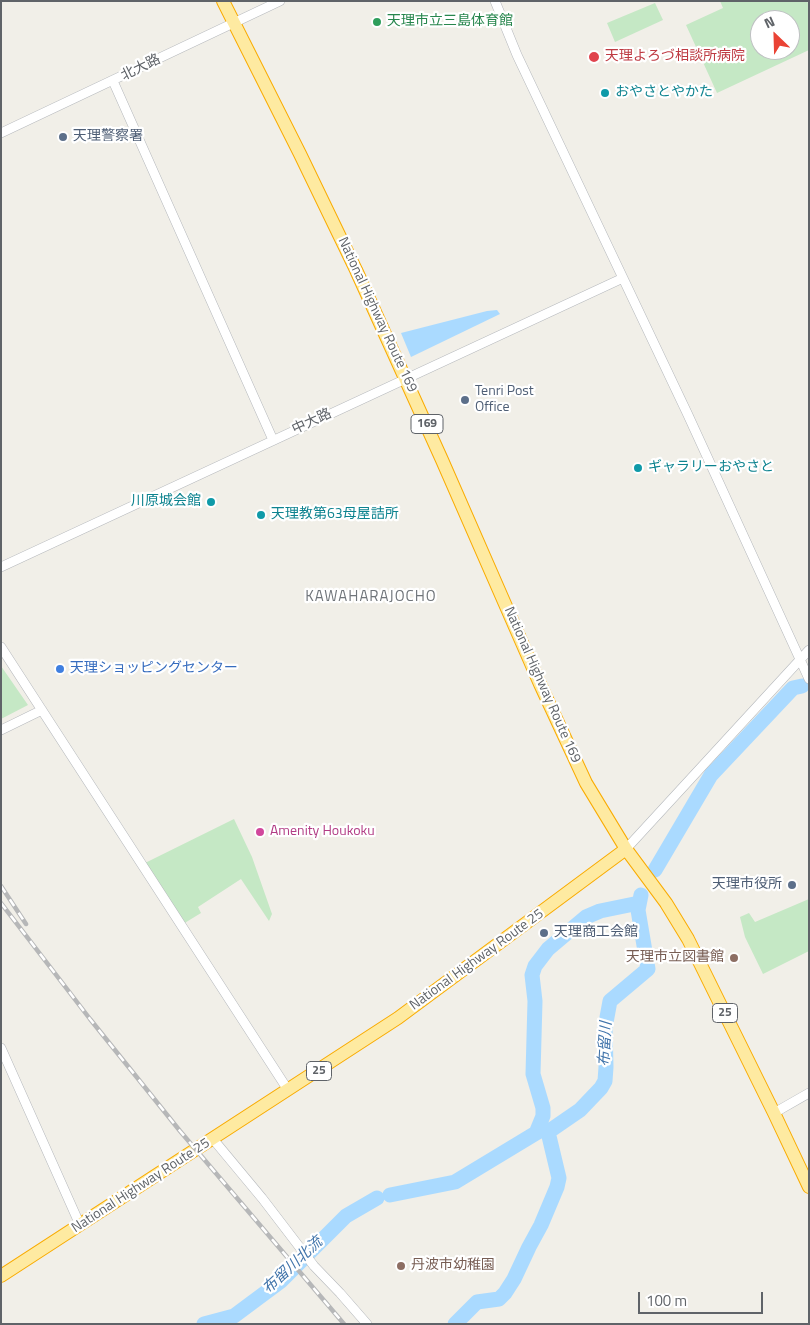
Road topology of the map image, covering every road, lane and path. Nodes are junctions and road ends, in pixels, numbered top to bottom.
1 (223, 1) edge
2 (280, 1) edge
3 (495, 1) edge
4 (234, 23) junction
5 (113, 81) junction
6 (1, 133) edge
7 (623, 278) junction
8 (406, 378) junction
9 (273, 440) junction
10 (1, 567) edge
11 (1, 647) edge
12 (809, 650) edge
13 (800, 659) junction
14 (809, 679) edge
15 (42, 710) junction
16 (1, 730) edge
17 (626, 849) junction
18 (1, 1048) edge
19 (288, 1090) junction
20 (809, 1093) edge
21 (774, 1113) junction
22 (213, 1139) junction
23 (809, 1187) edge
24 (80, 1225) junction
25 (1, 1276) edge
26 (367, 1324) edge

1 - 4 highway, National Highway Route 169 / 169
2 - 4 street, 北大路
3 - 7 street
4 - 5 street, 北大路
4 - 8 highway, National Highway Route 169 / 169
5 - 6 street, 北大路
5 - 9 street
7 - 8 street, 中大路
7 - 13 street
8 - 9 street, 中大路
8 - 17 highway, National Highway Route 169 / 169
9 - 10 street, 中大路
11 - 15 street
12 - 13 street
13 - 14 street
13 - 17 street
15 - 16 street
15 - 19 street
17 - 19 highway, National Highway Route 25 / 25
17 - 21 highway, 25
18 - 24 street
19 - 22 highway, National Highway Route 25 / 25
20 - 21 street
21 - 23 highway, 25
22 - 24 highway, National Highway Route 25 / 25
22 - 26 street
24 - 25 highway, National Highway Route 25 / 25

